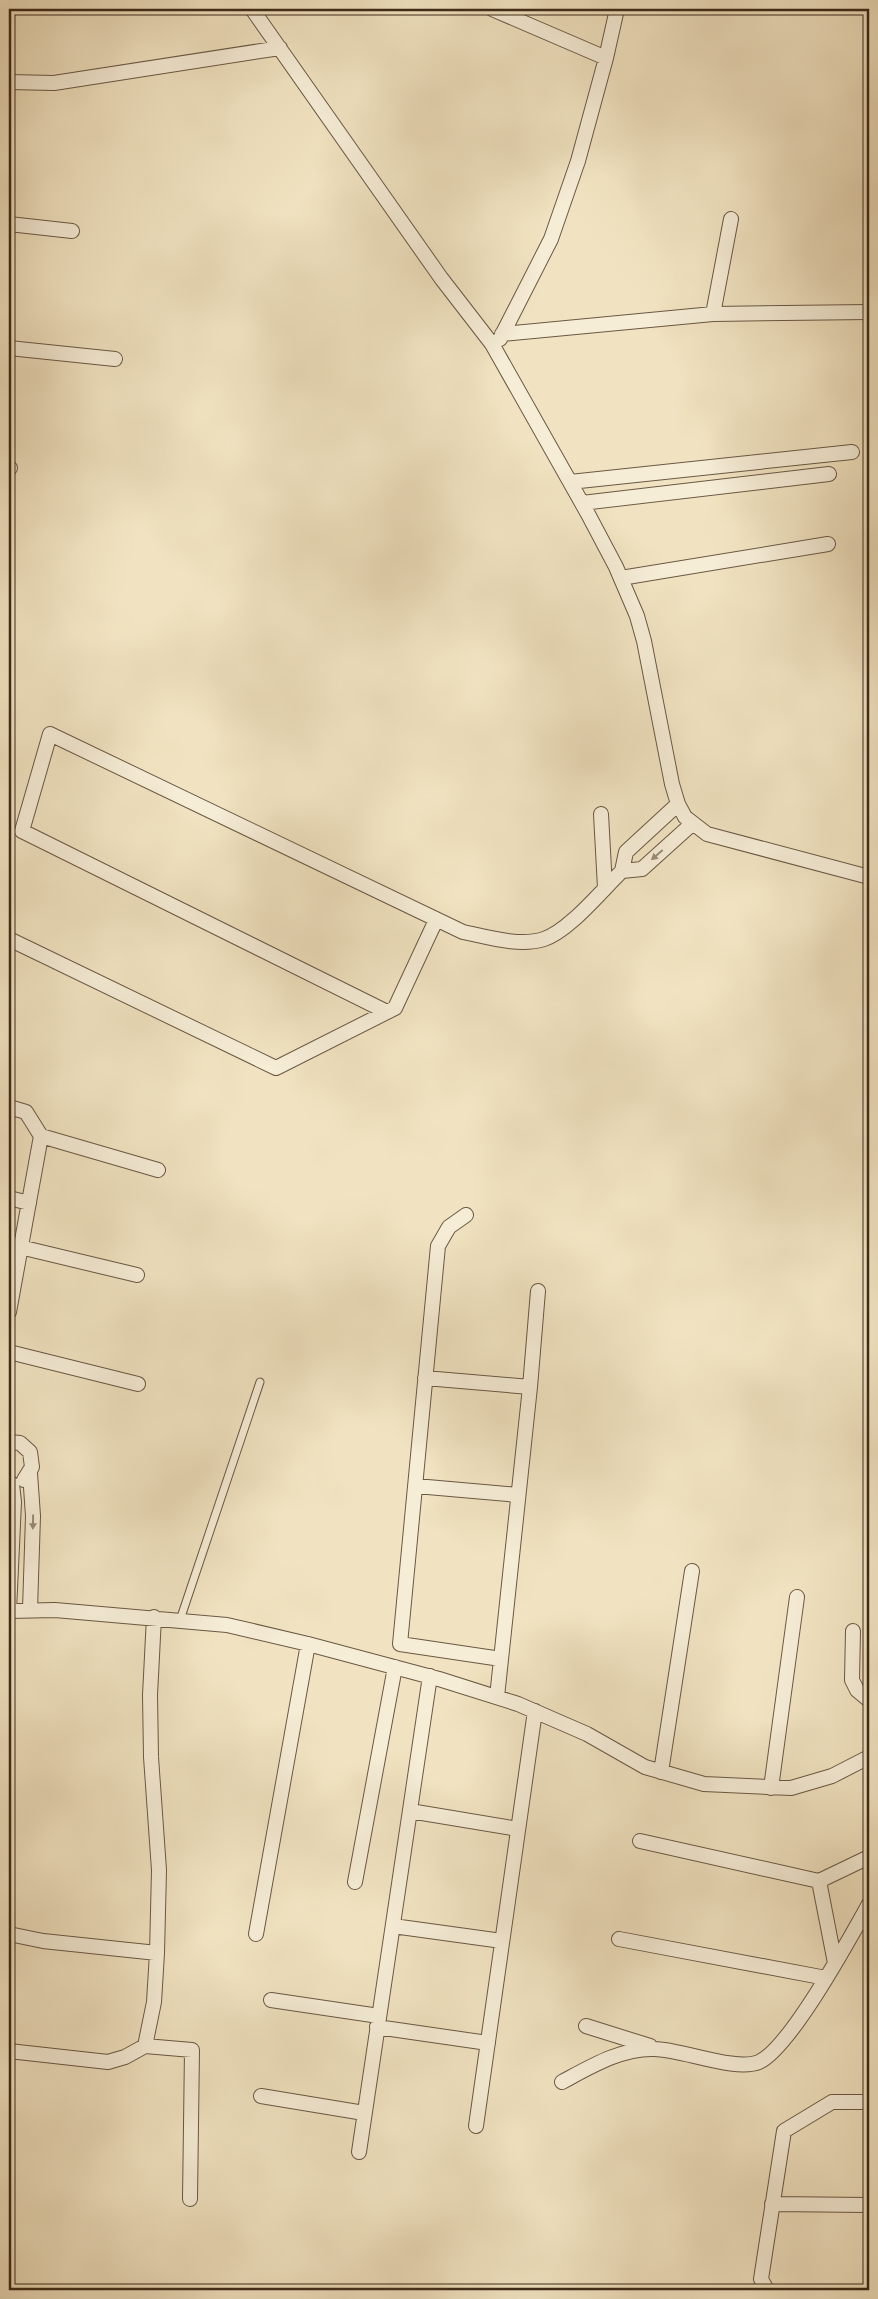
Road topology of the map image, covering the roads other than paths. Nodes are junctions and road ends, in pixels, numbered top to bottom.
1 (252, 9) edge
2 (492, 9) edge
3 (618, 9) edge
4 (280, 48) junction
5 (606, 58) junction
6 (9, 82) edge
7 (731, 219) dead end
8 (9, 224) edge
9 (72, 231) dead end
10 (869, 312) edge
11 (713, 314) junction
12 (502, 334) junction
13 (9, 348) edge
14 (495, 348) junction
15 (115, 359) dead end
16 (852, 452) dead end
17 (829, 474) dead end
18 (570, 482) junction
19 (582, 503) junction
20 (828, 544) dead end
21 (621, 578) junction
22 (678, 804) junction
23 (601, 814) dead end
24 (694, 823) junction
25 (622, 871) junction
26 (869, 877) edge
27 (604, 888) junction
28 (436, 920) junction
29 (9, 939) edge
30 (387, 1012) junction
31 (9, 1107) edge
32 (41, 1136) junction
33 (158, 1170) dead end
34 (9, 1198) edge
35 (28, 1203) junction
36 (466, 1215) dead end
37 (20, 1247) junction
38 (137, 1276) dead end
39 (11, 1286) edge
40 (538, 1291) dead end
41 (9, 1312) edge
42 (9, 1352) edge
43 (425, 1378) junction
44 (260, 1382) dead end
45 (138, 1384) dead end
46 (530, 1387) junction
47 (9, 1439) edge
48 (30, 1473) junction
49 (10, 1484) edge
50 (416, 1486) junction
51 (518, 1495) junction
52 (692, 1571) dead end
53 (797, 1597) dead end
54 (30, 1610) junction
55 (9, 1611) edge
56 (154, 1617) junction
57 (180, 1620) junction
58 (853, 1631) dead end
59 (308, 1644) junction
60 (501, 1659) junction
61 (395, 1667) junction
62 (430, 1676) junction
63 (497, 1697) junction
64 (869, 1700) edge
65 (535, 1711) junction
66 (869, 1757) edge
67 (661, 1772) junction
68 (771, 1788) junction
69 (410, 1811) junction
70 (518, 1829) junction
71 (640, 1841) dead end
72 (869, 1857) edge
73 (819, 1881) junction
74 (355, 1882) dead end
75 (869, 1904) edge
76 (393, 1926) junction
77 (9, 1934) edge
78 (256, 1934) dead end
79 (619, 1939) dead end
80 (502, 1941) junction
81 (157, 1953) junction
82 (835, 1963) junction
83 (826, 1978) junction
84 (271, 2000) dead end
85 (378, 2021) junction
86 (586, 2026) dead end
87 (488, 2042) junction
88 (145, 2046) junction
89 (663, 2050) junction
90 (9, 2051) edge
91 (562, 2082) dead end
92 (261, 2096) dead end
93 (869, 2102) edge
94 (364, 2113) junction
95 (476, 2126) dead end
96 (359, 2152) dead end
97 (190, 2199) dead end
98 (772, 2204) junction
99 (869, 2205) edge
100 (767, 2290) edge

1 - 4 street
2 - 5 street
3 - 5 street
4 - 6 street
4 - 14 street
5 - 12 street
7 - 11 street
8 - 9 street
10 - 11 street
11 - 12 street
12 - 14 street
13 - 15 street
14 - 18 street
16 - 18 street
17 - 19 street
18 - 19 street
19 - 21 street
20 - 21 street
21 - 22 street
22 - 24 street
22 - 25 street
23 - 27 street
24 -> 25 street
24 - 26 street
25 - 27 street
27 - 28 street
28 - 30 street
28 - 30 street
29 - 30 street
31 - 32 street
32 - 33 street
32 - 35 street
34 - 35 street
35 - 37 street
36 - 43 street
37 - 38 street
37 - 39 street
39 - 41 street
40 - 46 street
42 - 45 street
43 - 46 street
43 - 50 street
44 - 57 lane
46 - 51 street
47 - 48 street
48 - 49 street
48 -> 54 street
49 - 55 street
50 - 51 street
50 - 60 street
51 - 60 street
52 - 67 street
53 - 68 street
54 - 55 street
54 - 56 street
56 - 57 street
56 - 81 street
57 - 59 street
58 - 64 street
59 - 61 street
59 - 78 street
60 - 63 street
61 - 62 street
61 - 74 street
62 - 63 street
62 - 69 street
63 - 65 street
65 - 67 street
65 - 70 street
66 - 68 street
67 - 68 street
69 - 70 street
69 - 76 street
70 - 80 street
71 - 73 street
72 - 73 street
73 - 82 street
75 - 82 street
76 - 80 street
76 - 85 street
77 - 81 street
79 - 83 street
80 - 87 street
81 - 88 street
82 - 83 street
83 - 89 street
84 - 85 street
85 - 87 street
85 - 94 street
86 - 89 street
87 - 95 street
88 - 90 street
88 - 97 street
89 - 91 street
92 - 94 street
93 - 98 street
94 - 96 street
98 - 99 street
98 - 100 street

